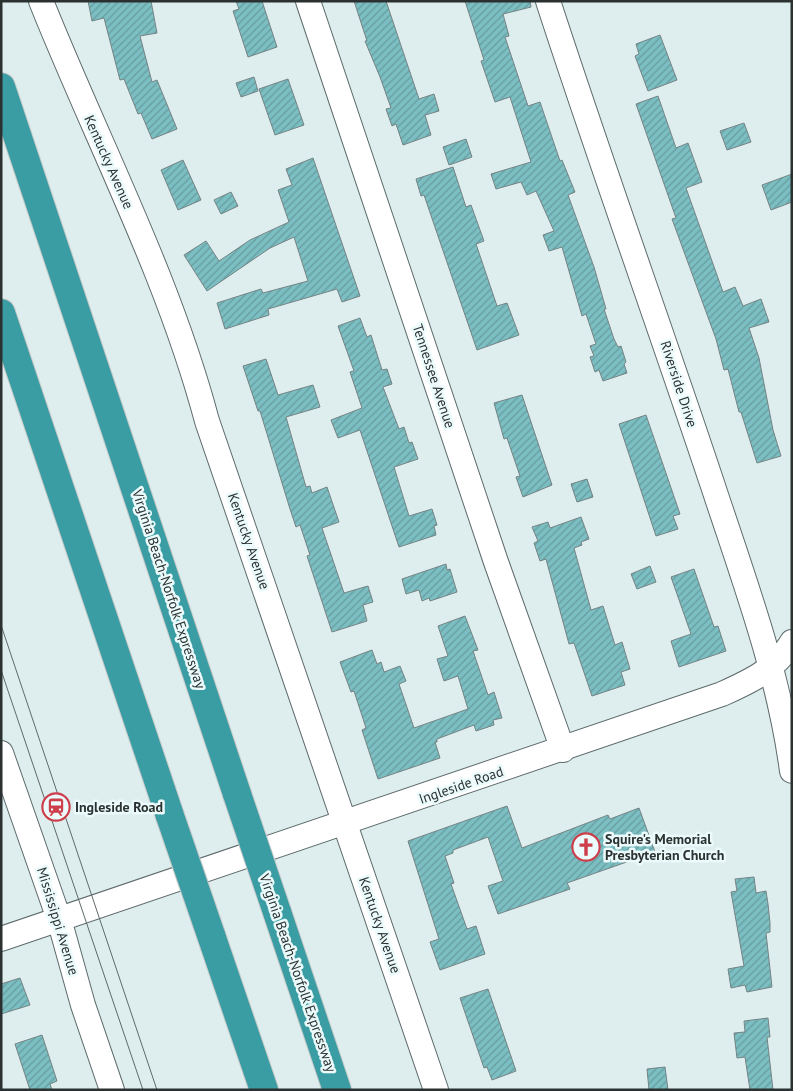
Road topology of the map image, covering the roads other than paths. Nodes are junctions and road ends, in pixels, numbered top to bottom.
1 (41, 1) edge
2 (308, 1) edge
3 (548, 1) edge
4 (1, 87) edge
5 (1, 314) edge
6 (792, 642) edge
7 (772, 667) junction
8 (792, 681) edge
9 (563, 750) junction
10 (1, 753) edge
11 (792, 771) edge
12 (345, 824) junction
13 (59, 919) junction
14 (1, 939) edge
15 (112, 1090) edge
16 (264, 1090) edge
17 (337, 1090) edge
18 (436, 1090) edge

1 - 12 street, Kentucky Avenue
2 - 9 street, Tennessee Avenue
3 - 7 street, Riverside Drive
4 - 17 highway, Virginia Beach-Norfolk Expressway, bridge
5 - 16 highway, bridge
6 - 7 street, Ingleside Road
7 - 8 street
7 - 9 street, Ingleside Road
7 - 11 street, Riverside Drive
9 - 12 street, Ingleside Road
10 - 13 street, Mississippi Avenue
12 - 13 street, Ingleside Road
12 - 18 street, Kentucky Avenue
13 - 14 street, Ingleside Road
13 - 15 street, Mississippi Avenue

